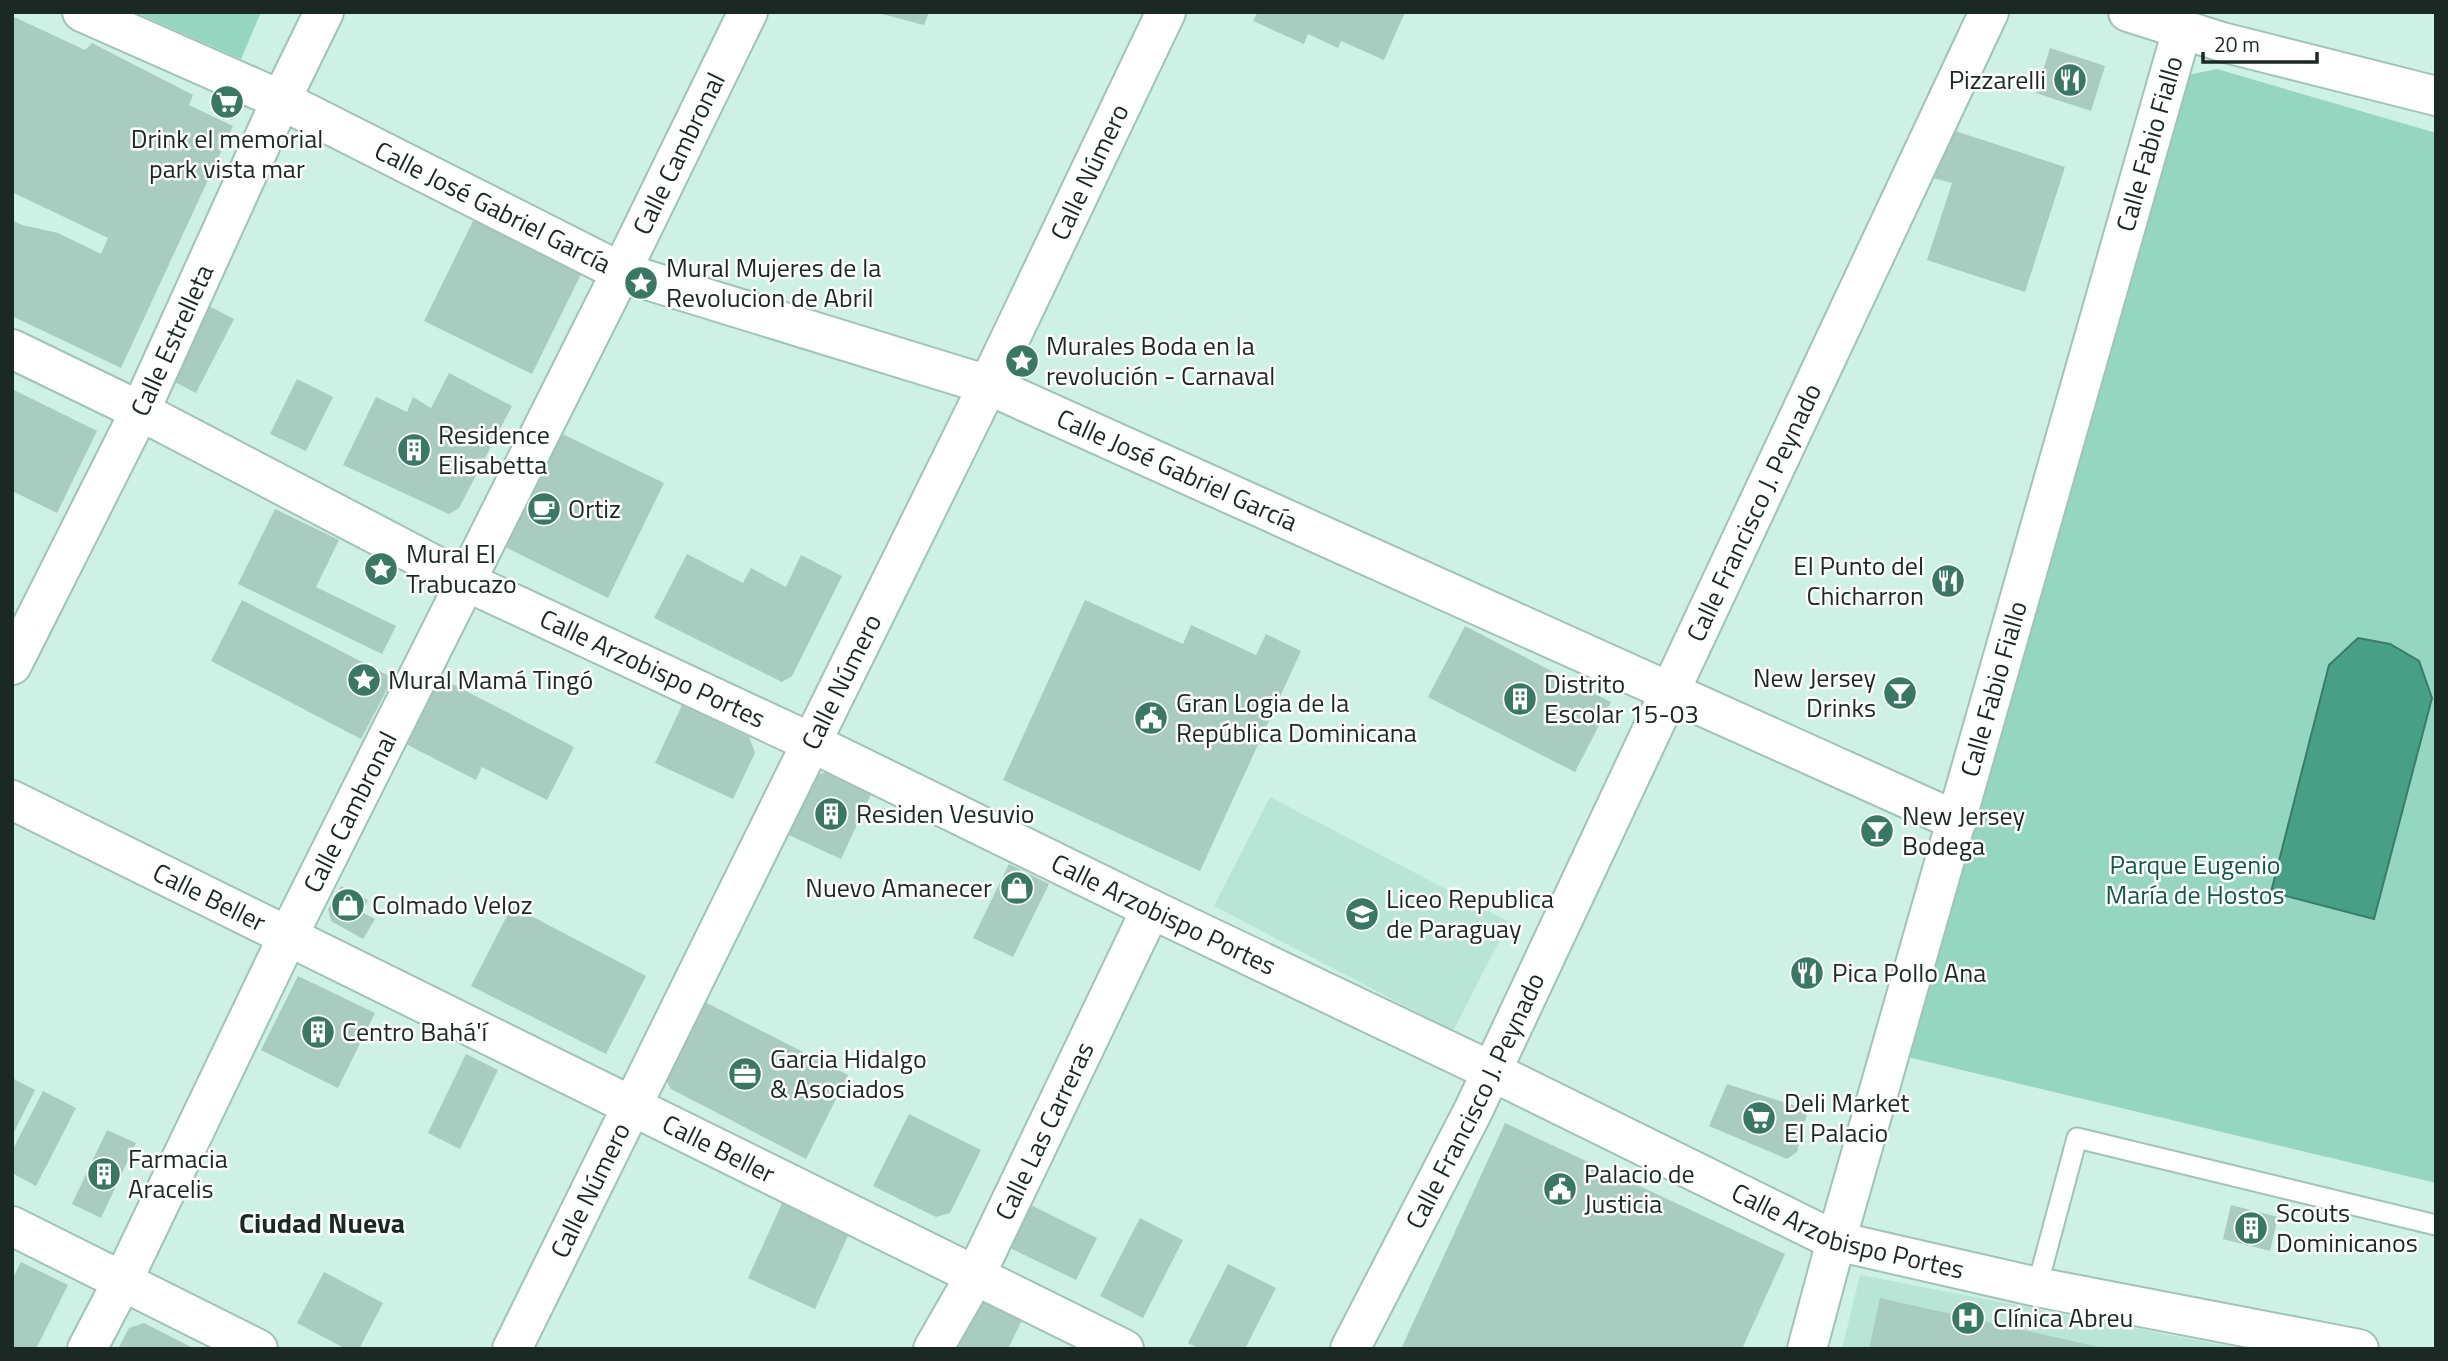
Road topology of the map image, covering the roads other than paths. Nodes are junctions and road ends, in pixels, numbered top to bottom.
1 (82, 12) edge
2 (324, 12) edge
3 (748, 12) edge
4 (1166, 12) edge
5 (1989, 12) edge
6 (2128, 12) edge
7 (2182, 30) junction
8 (2428, 92) edge
9 (281, 100) junction
10 (621, 272) junction
11 (12, 349) edge
12 (988, 385) junction
13 (140, 411) junction
14 (467, 582) junction
15 (12, 665) edge
16 (1670, 693) junction
17 (812, 743) junction
18 (12, 800) edge
19 (1957, 821) junction
20 (1151, 909) junction
21 (288, 936) junction
22 (1491, 1071) junction
23 (632, 1105) junction
24 (12, 1226) edge
25 (2436, 1226) edge
26 (1836, 1241) junction
27 (975, 1276) junction
28 (123, 1280) junction
29 (2037, 1287) junction
30 (87, 1349) edge
31 (258, 1349) edge
32 (512, 1349) edge
33 (933, 1349) edge
34 (1124, 1349) edge
35 (1350, 1349) edge
36 (1807, 1349) edge
37 (2359, 1349) edge

1 - 9 street, Calle José Gabriel García
2 - 9 street, Calle Estrelleta
3 - 10 street, Calle Cambronal
4 - 12 street, Calle Número
5 - 16 street, Calle Francisco J. Peynado
6 - 7 street
7 - 8 street
7 - 19 street, Calle Fabio Fiallo
9 - 10 street, Calle José Gabriel García
9 - 13 street, Calle Estrelleta
10 - 12 street, Calle José Gabriel García
10 - 14 street, Calle Cambronal
11 - 13 street, Calle Arzobispo Portes
12 - 16 street, Calle José Gabriel García
12 - 17 street, Calle Número
13 - 14 street, Calle Arzobispo Portes
13 - 15 street, Calle Estrelleta
14 - 17 street, Calle Arzobispo Portes
14 - 21 street, Calle Cambronal
16 - 19 street, Calle José Gabriel García
16 - 22 street, Calle Francisco J. Peynado
17 - 20 street, Calle Arzobispo Portes
17 - 23 street, Calle Número
18 - 21 street, Calle Beller
19 - 26 street, Calle Fabio Fiallo
20 - 22 street, Calle Arzobispo Portes
20 - 27 street, Calle Las Carreras
21 - 23 street, Calle Beller
21 - 28 street, Calle Cambronal
22 - 26 street, Calle Arzobispo Portes
22 - 35 street, Calle Francisco J. Peynado
23 - 27 street, Calle Beller
23 - 32 street, Calle Número
24 - 28 street
25 - 29 lane
26 - 29 street, Calle Arzobispo Portes
26 - 36 street, Calle Fabio Fiallo
27 - 33 street, Calle Las Carreras
27 - 34 street, Calle Beller
28 - 30 street, Calle Cambronal
28 - 31 street
29 - 37 street, Calle Arzobispo Portes

